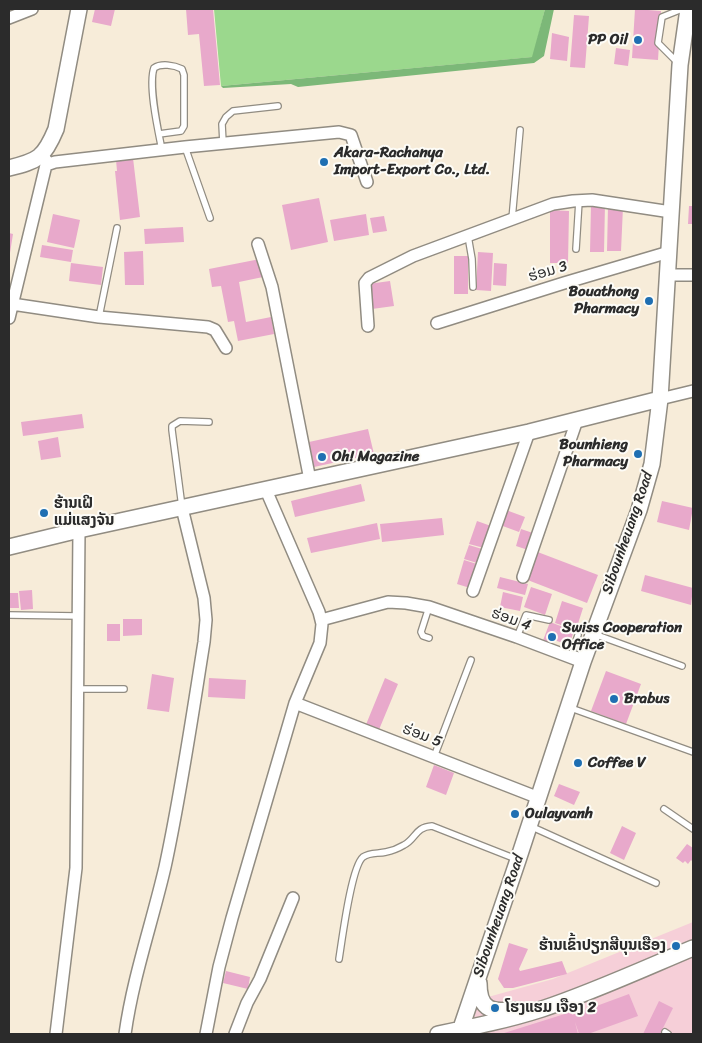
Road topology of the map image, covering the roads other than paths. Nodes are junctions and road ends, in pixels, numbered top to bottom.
1 (32, 9) edge
2 (79, 9) edge
3 (682, 9) edge
4 (688, 9) edge
5 (9, 18) edge
6 (680, 65) junction
7 (278, 106) dead end
8 (520, 130) dead end
9 (159, 134) junction
10 (223, 143) junction
11 (185, 147) junction
12 (162, 150) junction
13 (46, 158) junction
14 (9, 168) edge
15 (367, 182) dead end
16 (579, 201) junction
17 (672, 212) junction
18 (210, 218) dead end
19 (512, 218) junction
20 (117, 228) dead end
21 (468, 236) junction
22 (258, 244) dead end
23 (576, 249) dead end
24 (669, 252) junction
25 (693, 274) edge
26 (668, 275) junction
27 (473, 287) dead end
28 (12, 304) junction
29 (98, 317) junction
30 (9, 318) edge
31 (437, 323) dead end
32 (368, 326) dead end
33 (226, 348) dead end
34 (693, 392) edge
35 (660, 399) junction
36 (577, 420) junction
37 (209, 422) dead end
38 (529, 432) junction
39 (310, 480) junction
40 (266, 490) junction
41 (182, 508) junction
42 (79, 530) junction
43 (9, 547) edge
44 (523, 577) dead end
45 (473, 591) dead end
46 (429, 608) junction
47 (9, 615) edge
48 (78, 616) junction
49 (321, 620) junction
50 (549, 620) dead end
51 (578, 634) dead end
52 (594, 634) junction
53 (517, 637) junction
54 (429, 638) dead end
55 (471, 660) dead end
56 (584, 660) junction
57 (682, 666) dead end
58 (78, 689) junction
59 (124, 690) dead end
60 (295, 703) junction
61 (568, 707) junction
62 (693, 752) edge
63 (434, 757) junction
64 (539, 798) junction
65 (664, 809) dead end
66 (530, 825) junction
67 (693, 829) edge
68 (518, 860) junction
69 (656, 883) dead end
70 (294, 898) dead end
71 (693, 948) edge
72 (339, 959) dead end
73 (479, 976) junction
74 (540, 1010) junction
75 (460, 1032) edge
76 (56, 1034) edge
77 (125, 1034) edge
78 (206, 1034) edge
79 (235, 1034) edge
80 (438, 1034) edge

1 - 5 street
2 - 13 street
3 - 6 lane
4 - 6 street, Sibounheuang Road
6 - 17 street, Sibounheuang Road
7 - 10 lane
8 - 19 lane
9 - 9 lane
9 - 12 lane
10 - 11 street
10 - 15 street
11 - 12 street
11 - 18 lane
12 - 13 street
13 - 14 street
13 - 28 street
16 - 17 street
16 - 19 street
16 - 23 lane
17 - 24 street, Sibounheuang Road
19 - 21 street
20 - 29 lane
21 - 27 lane
21 - 32 street
22 - 39 street
24 - 26 street, Sibounheuang Road
24 - 31 street, ຮ່ອມ 3
25 - 26 street
26 - 35 street, Sibounheuang Road
28 - 29 street
28 - 30 street
29 - 33 street
34 - 35 street
35 - 36 street
35 - 52 street, Sibounheuang Road
36 - 38 street
36 - 44 street
37 - 41 lane
38 - 39 street
38 - 45 street
39 - 40 street
40 - 41 street
40 - 49 street
41 - 42 street
41 - 77 street
42 - 43 street
42 - 48 street
46 - 49 street, ຮ່ອມ 4
46 - 53 street, ຮ່ອມ 4
46 - 54 lane
47 - 48 lane
48 - 58 street
49 - 60 street
50 - 53 lane
51 - 56 lane
52 - 56 street, Sibounheuang Road
52 - 57 lane
53 - 56 street, ຮ່ອມ 4
55 - 63 lane
56 - 61 street, Sibounheuang Road
58 - 59 lane
58 - 76 street
60 - 63 street, ຮ່ອມ 5
60 - 78 street
61 - 62 lane
61 - 64 street, Sibounheuang Road
63 - 64 street, ຮ່ອມ 5
64 - 66 street, Sibounheuang Road
65 - 67 lane
66 - 68 street, Sibounheuang Road
66 - 69 lane
68 - 72 lane
68 - 73 street, Sibounheuang Road
70 - 79 street
71 - 74 street
73 - 74 street
73 - 75 street, Sibounheuang Road
74 - 75 street
75 - 80 street

